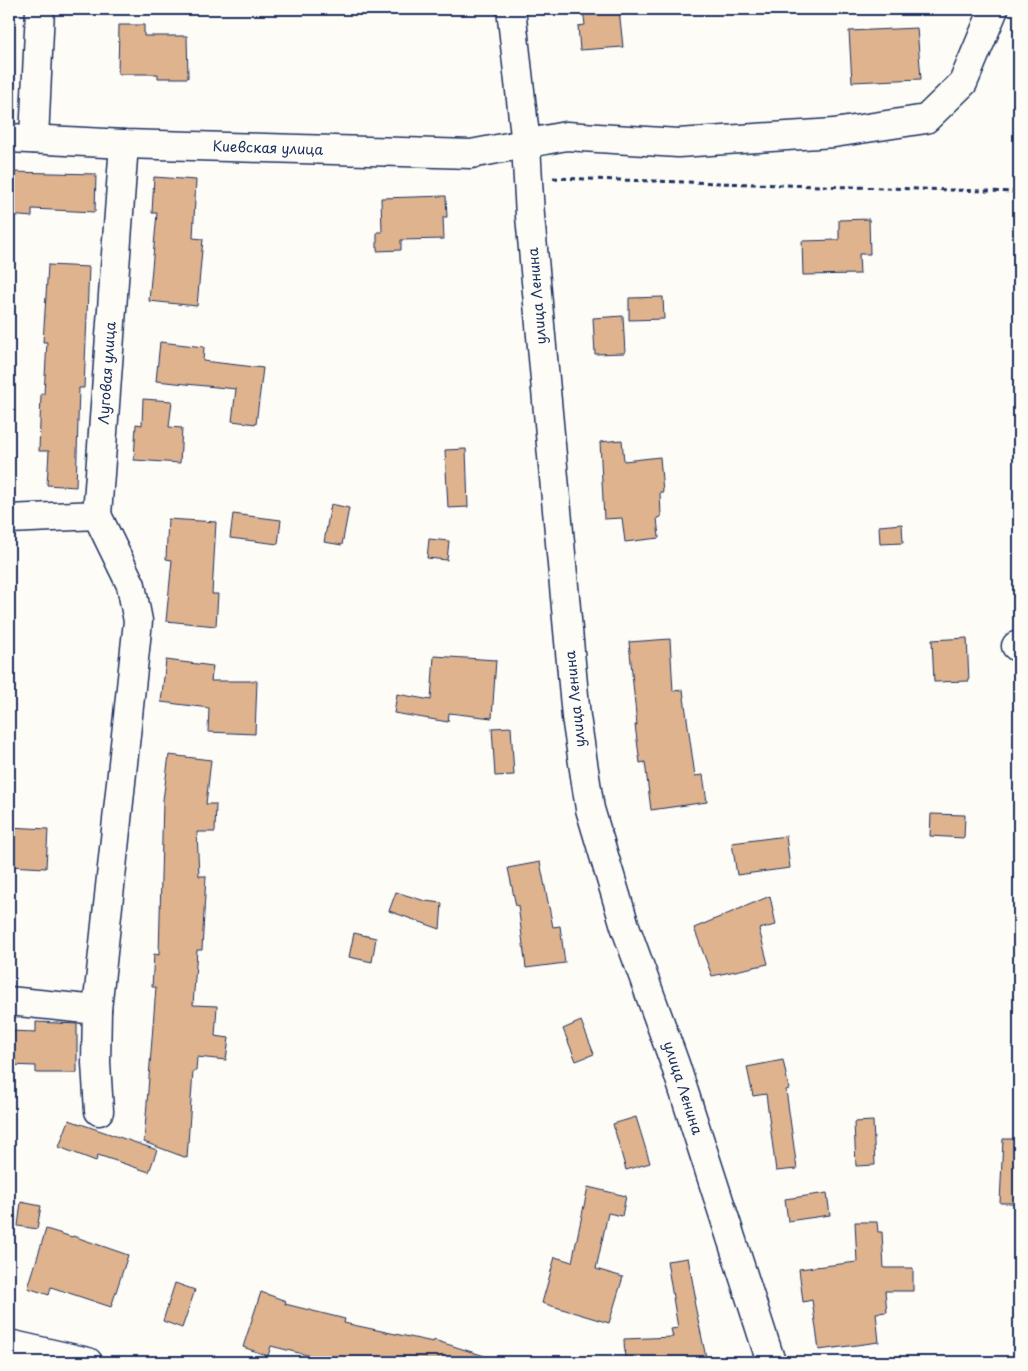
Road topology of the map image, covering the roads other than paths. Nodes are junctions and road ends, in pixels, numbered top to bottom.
1 (40, 9) edge
2 (511, 9) edge
3 (994, 9) edge
4 (22, 138) edge
5 (124, 144) junction
6 (526, 145) junction
7 (96, 515) junction
8 (9, 519) edge
9 (9, 1001) edge
10 (97, 1010) junction
11 (99, 1111) dead end
12 (9, 1344) edge
13 (88, 1362) edge
14 (772, 1362) edge

1 - 4 street
2 - 6 street, улица Ленина
3 - 6 street, Киевская улица
4 - 5 street, Киевская улица
5 - 6 street, Киевская улица
5 - 7 street, Луговая улица
6 - 14 street, улица Ленина
7 - 8 street
7 - 10 street
9 - 10 street
10 - 11 street
12 - 13 street

